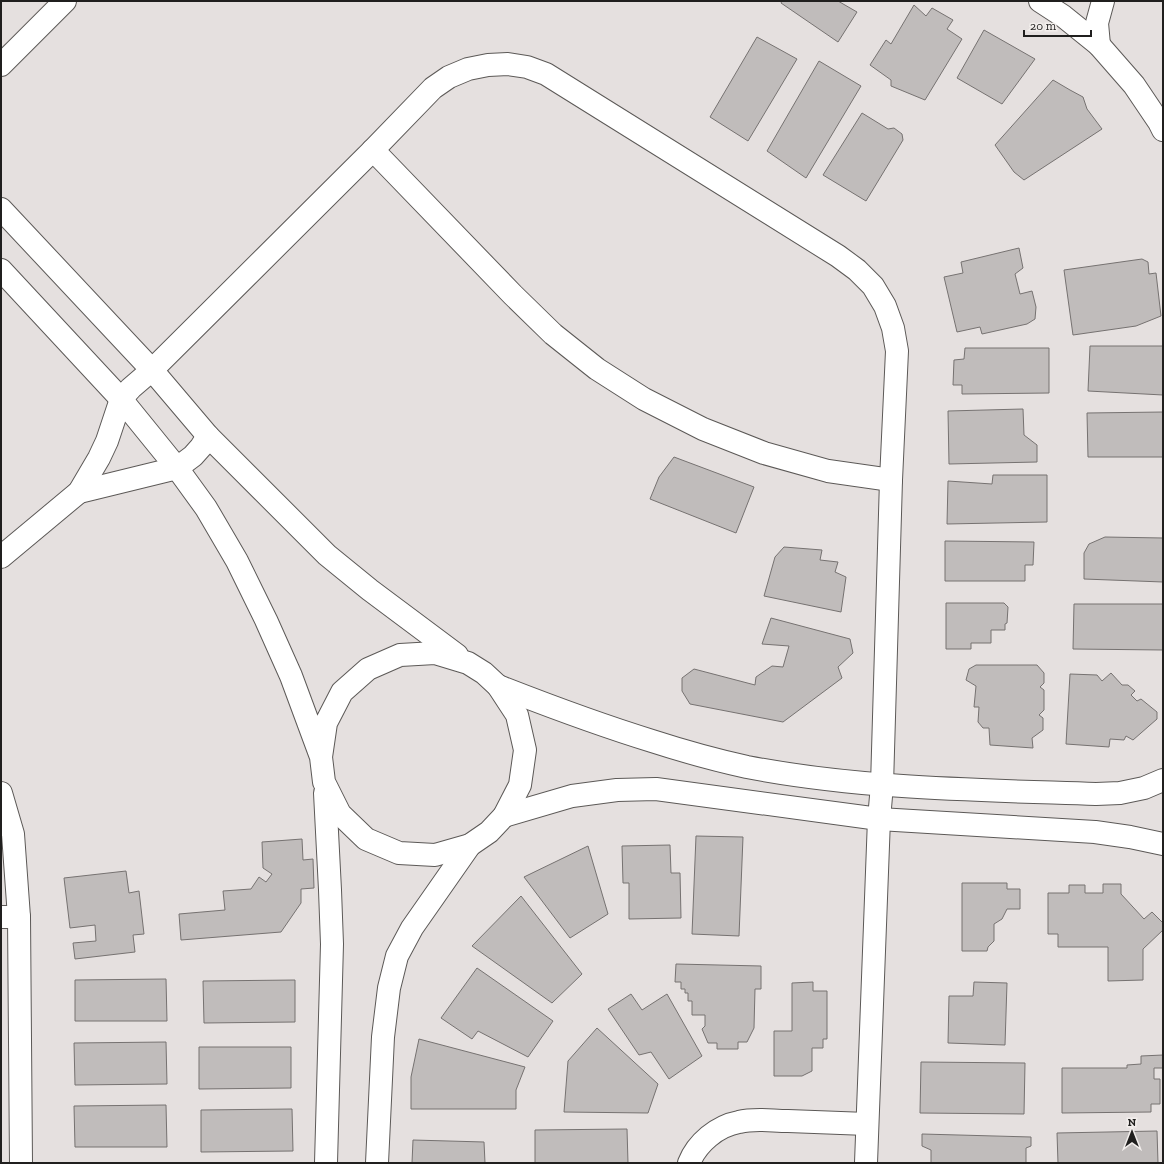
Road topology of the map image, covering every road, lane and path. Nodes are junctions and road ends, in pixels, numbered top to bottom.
1 (65, 1) edge
2 (1040, 1) edge
3 (1103, 1) edge
4 (1099, 45) junction
5 (1, 65) edge
6 (1163, 130) edge
7 (374, 150) junction
8 (1, 209) edge
9 (1, 270) edge
10 (152, 370) junction
11 (121, 400) junction
12 (208, 436) junction
13 (177, 468) junction
14 (891, 480) junction
15 (79, 492) junction
16 (1, 557) edge
17 (468, 663) junction
18 (498, 686) junction
19 (321, 757) junction
20 (1163, 780) edge
21 (324, 782) junction
22 (882, 785) junction
23 (1, 793) edge
24 (504, 816) junction
25 (880, 819) junction
26 (1163, 844) edge
27 (470, 845) junction
28 (10, 917) edge
29 (868, 1124) junction
30 (21, 1163) edge
31 (326, 1163) edge
32 (377, 1163) edge
33 (689, 1163) edge
34 (866, 1163) edge

1 - 5 street
2 - 4 street
3 - 4 street
4 - 6 street
7 - 10 street
7 - 14 street
7 - 14 street
8 - 10 street
9 - 11 street
10 - 11 street
10 - 12 street
11 - 13 street
11 - 15 street
12 - 13 street
12 - 17 street
13 - 15 street
13 - 19 street
14 - 22 street
15 - 16 street
17 - 18 street
17 - 19 street
18 - 22 street
18 - 24 street
19 - 21 street
20 - 22 street
21 - 27 street
21 - 31 street
22 - 25 street
23 - 28 street
24 - 25 street
24 - 27 street
25 - 26 street
25 - 29 street
27 - 32 street
28 - 30 street
29 - 33 street
29 - 34 street

